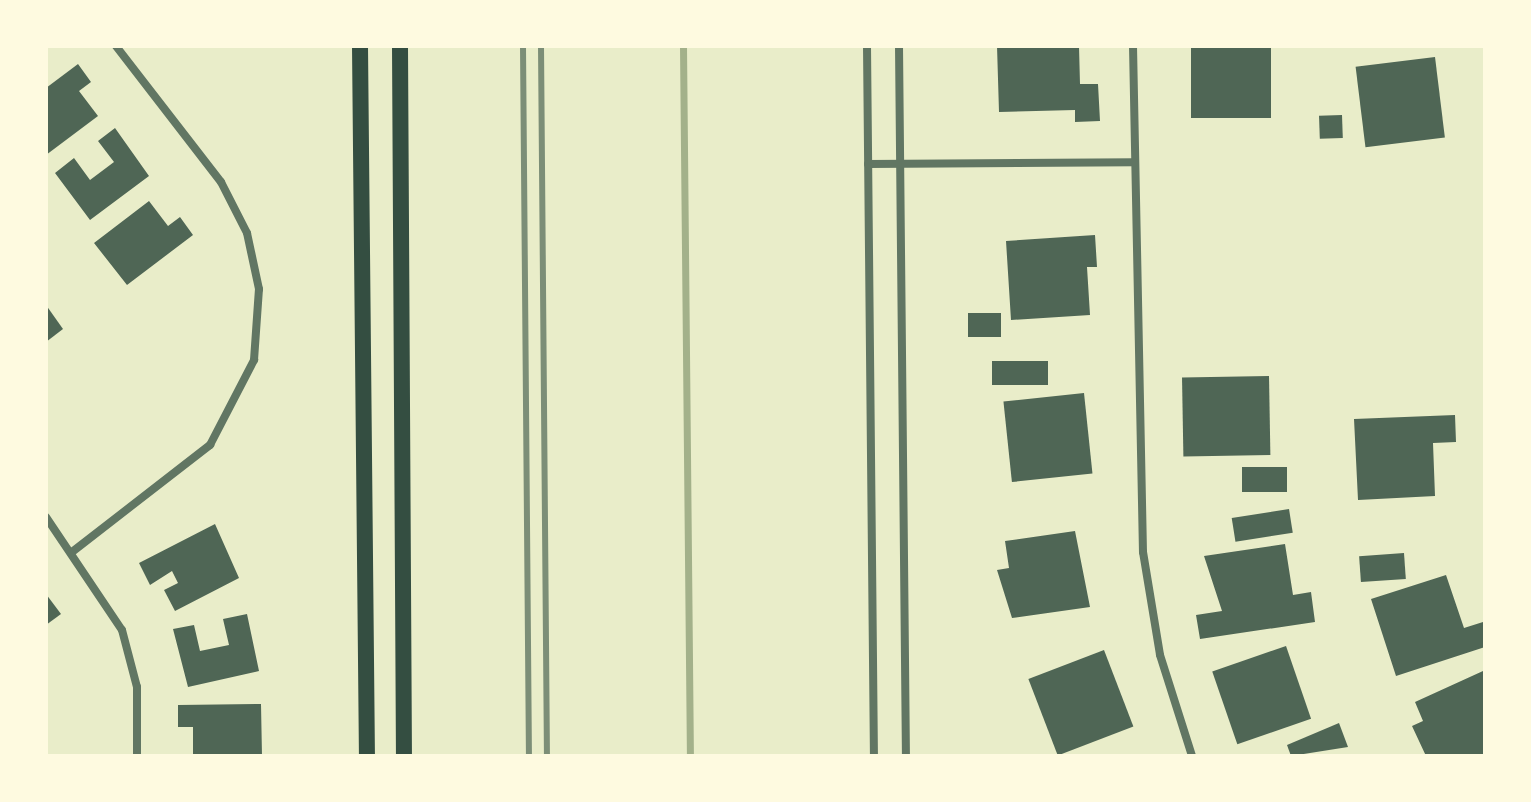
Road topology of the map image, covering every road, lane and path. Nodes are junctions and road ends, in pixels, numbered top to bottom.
1 (116, 46) edge
2 (360, 46) edge
3 (400, 46) edge
4 (867, 46) edge
5 (899, 46) edge
6 (1133, 46) edge
7 (1134, 162) junction
8 (868, 164) junction
9 (900, 164) junction
10 (46, 517) edge
11 (72, 552) junction
12 (137, 756) edge
13 (367, 756) edge
14 (404, 756) edge
15 (874, 756) edge
16 (906, 756) edge
17 (1192, 756) edge

1 - 11 street
2 - 13 main road
3 - 14 main road
4 - 8 street
5 - 9 street
6 - 7 street
7 - 9 street
7 - 17 street
8 - 9 street
8 - 15 street
9 - 16 street
10 - 11 street
11 - 12 street

